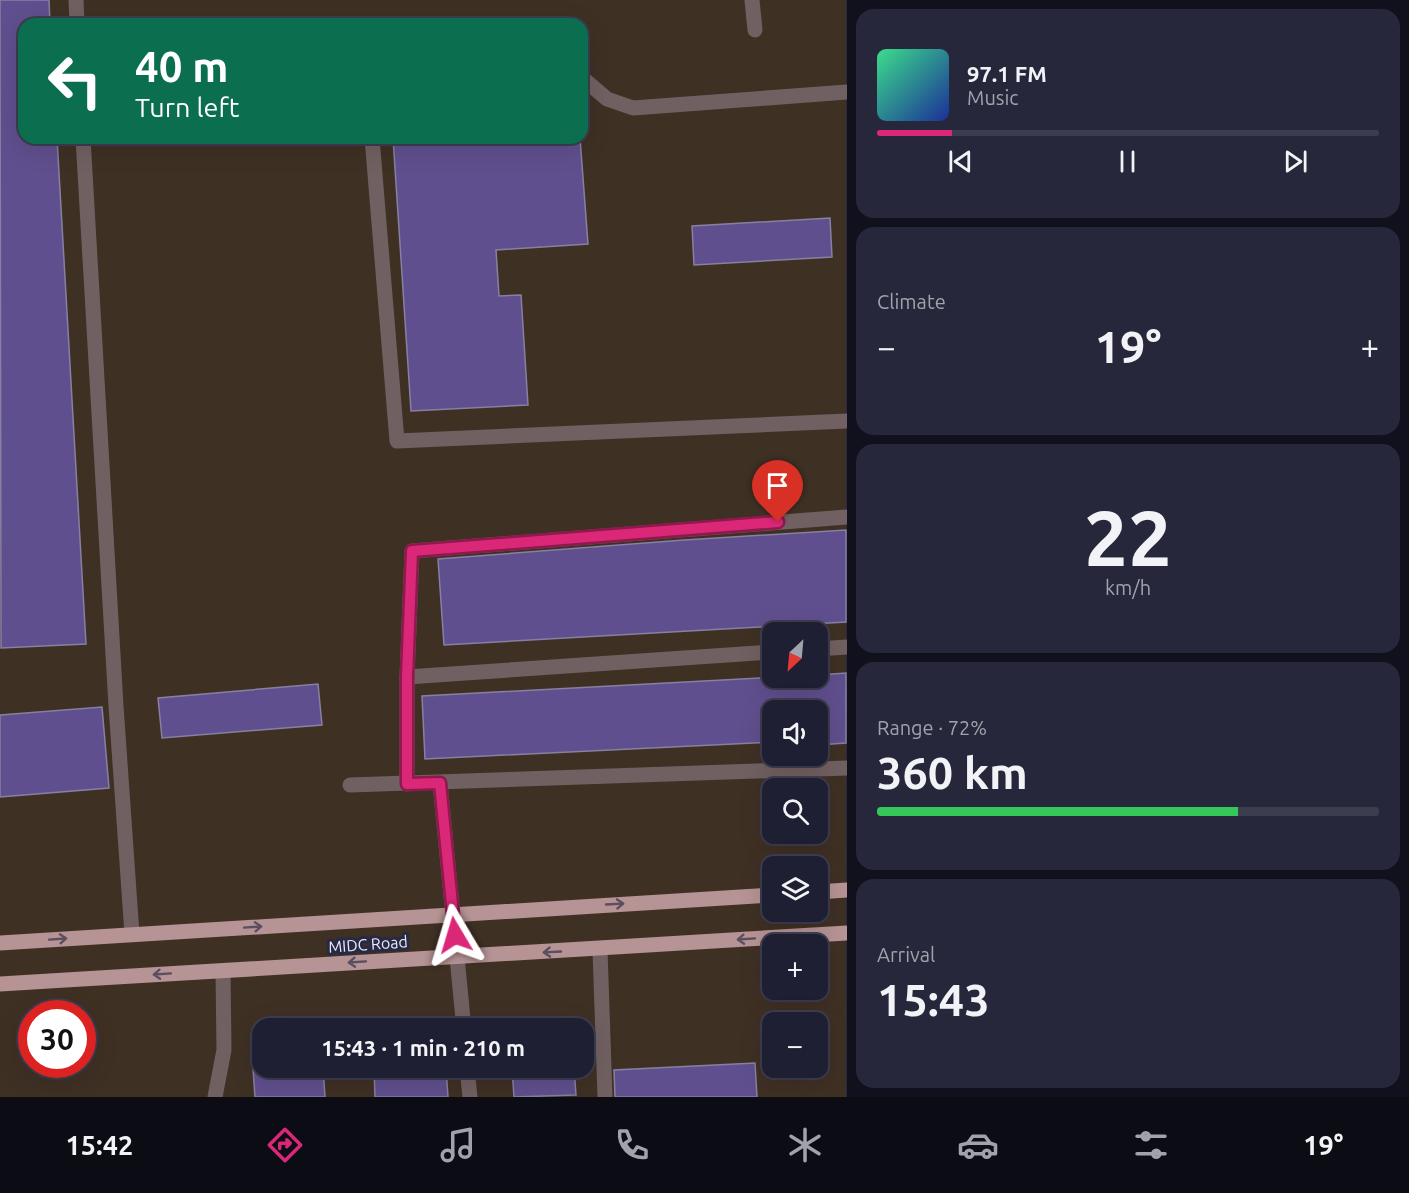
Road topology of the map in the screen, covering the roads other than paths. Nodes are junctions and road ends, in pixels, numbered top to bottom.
1 (76, 0) edge
2 (752, 0) edge
3 (77, 18) edge
4 (755, 30) dead end
5 (588, 83) edge
6 (846, 92) edge
7 (83, 144) edge
8 (372, 144) edge
9 (846, 421) edge
10 (846, 517) edge
11 (846, 647) edge
12 (828, 648) edge
13 (762, 653) edge
14 (407, 676) junction
15 (846, 768) edge
16 (440, 783) junction
17 (407, 784) junction
18 (350, 785) dead end
19 (846, 890) edge
20 (828, 891) edge
21 (762, 896) edge
22 (452, 914) junction
23 (846, 933) edge
24 (132, 934) junction
25 (0, 943) edge
26 (600, 950) junction
27 (458, 956) junction
28 (223, 970) junction
29 (0, 984) edge
30 (463, 1018) edge
31 (468, 1078) edge
32 (215, 1097) edge
33 (470, 1097) edge
34 (605, 1097) edge

1 - 3 street
2 - 4 street
5 - 6 street
7 - 24 street
8 - 9 street
10 - 14 street
11 - 12 street
13 - 14 street
14 - 17 street
15 - 16 street
16 - 17 street
16 - 22 street
17 - 18 street
19 - 20 main road
22 -> 21 main road, MIDC Road
24 -> 22 main road, MIDC Road
22 - 27 street
23 -> 26 main road, MIDC Road
25 -> 24 main road, MIDC Road
26 -> 27 main road, MIDC Road
26 - 34 street
27 -> 28 main road, MIDC Road
27 - 30 street
28 -> 29 main road, MIDC Road
28 - 32 street
31 - 33 street

